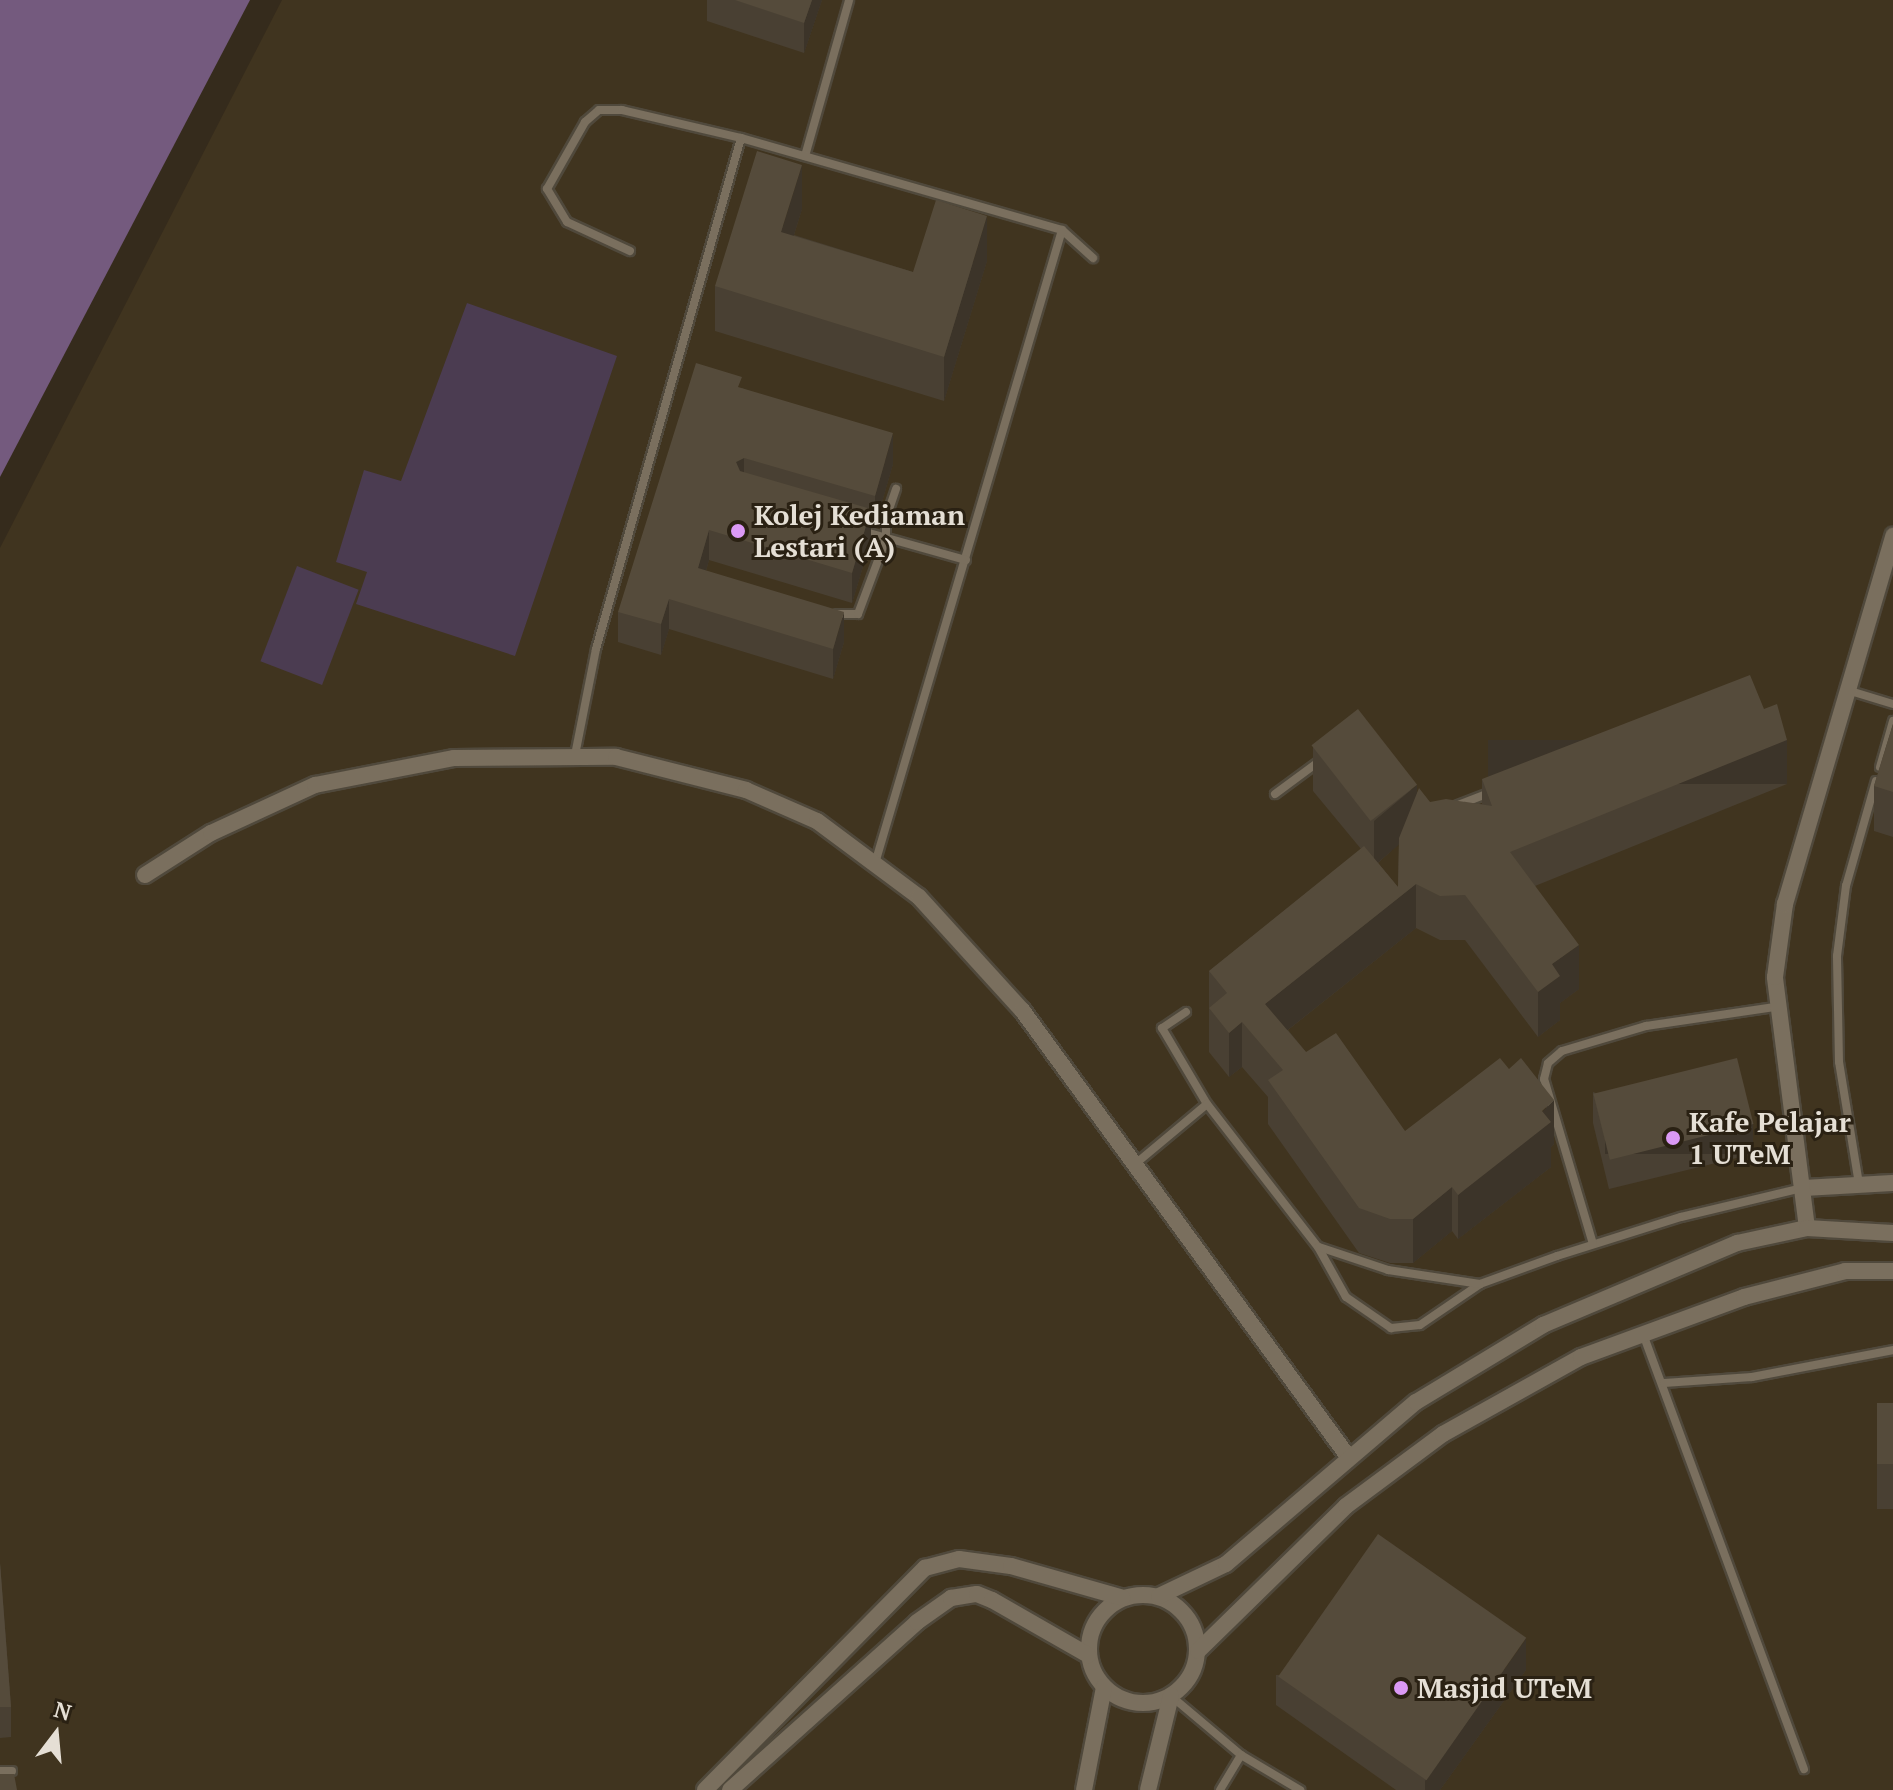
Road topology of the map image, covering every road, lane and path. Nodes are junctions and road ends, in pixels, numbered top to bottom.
1 (849, 0) edge
2 (741, 138) junction
3 (805, 156) junction
4 (1062, 230) junction
5 (630, 251) dead end
6 (1093, 258) dead end
7 (896, 489) dead end
8 (843, 525) edge
9 (1893, 536) edge
10 (886, 539) junction
11 (966, 560) junction
12 (823, 610) edge
13 (1847, 690) junction
14 (1893, 704) edge
15 (1893, 721) edge
16 (575, 755) junction
17 (1326, 757) edge
18 (1500, 790) edge
19 (1275, 794) dead end
20 (1452, 807) edge
21 (876, 860) junction
22 (145, 875) dead end
23 (1775, 1007) junction
24 (1186, 1012) dead end
25 (1207, 1104) junction
26 (1134, 1165) junction
27 (1893, 1183) edge
28 (1859, 1185) junction
29 (1803, 1188) junction
30 (1807, 1228) junction
31 (1893, 1233) edge
32 (1593, 1244) junction
33 (1318, 1247) junction
34 (1893, 1271) edge
35 (1480, 1284) junction
36 (1643, 1334) junction
37 (1893, 1350) edge
38 (1664, 1383) junction
39 (1347, 1455) junction
40 (1159, 1596) junction
41 (1123, 1598) junction
42 (1198, 1651) junction
43 (1088, 1655) junction
44 (1104, 1687) junction
45 (1171, 1696) junction
46 (1241, 1755) junction
47 (1804, 1769) dead end
48 (0, 1771) edge
49 (12, 1771) edge
50 (705, 1790) edge
51 (730, 1790) edge
52 (1084, 1790) edge
53 (1148, 1790) edge
54 (1220, 1790) edge
55 (1300, 1790) edge

1 - 3 lane
2 - 3 lane
2 - 5 lane
2 - 16 lane
3 - 4 lane
4 - 6 lane
4 - 11 lane
7 - 10 lane
8 - 10 lane
9 - 13 street
10 - 11 lane
10 - 12 lane
11 - 21 lane
13 - 14 lane
13 - 23 street
15 - 28 lane
16 - 21 street
16 - 22 street
17 - 19 lane
18 - 20 lane
21 - 26 street
23 - 29 street
23 - 32 lane
24 - 25 lane
25 - 26 lane
25 - 33 lane
26 - 39 street
27 - 28 street
28 - 29 street
29 - 30 street
29 - 32 lane
30 - 31 street
30 - 39 street
32 - 35 lane
33 - 35 lane
33 - 35 lane
34 - 36 street
36 - 38 lane
36 - 42 street
37 - 38 lane
38 - 47 lane
39 - 40 street
40 - 41 street
40 - 42 street
41 - 43 street
41 - 50 street
42 - 45 street
43 - 44 street
43 - 51 street
44 - 45 street
44 - 52 street
45 - 46 lane
45 - 53 street
46 - 54 lane
46 - 55 lane
48 - 49 lane

